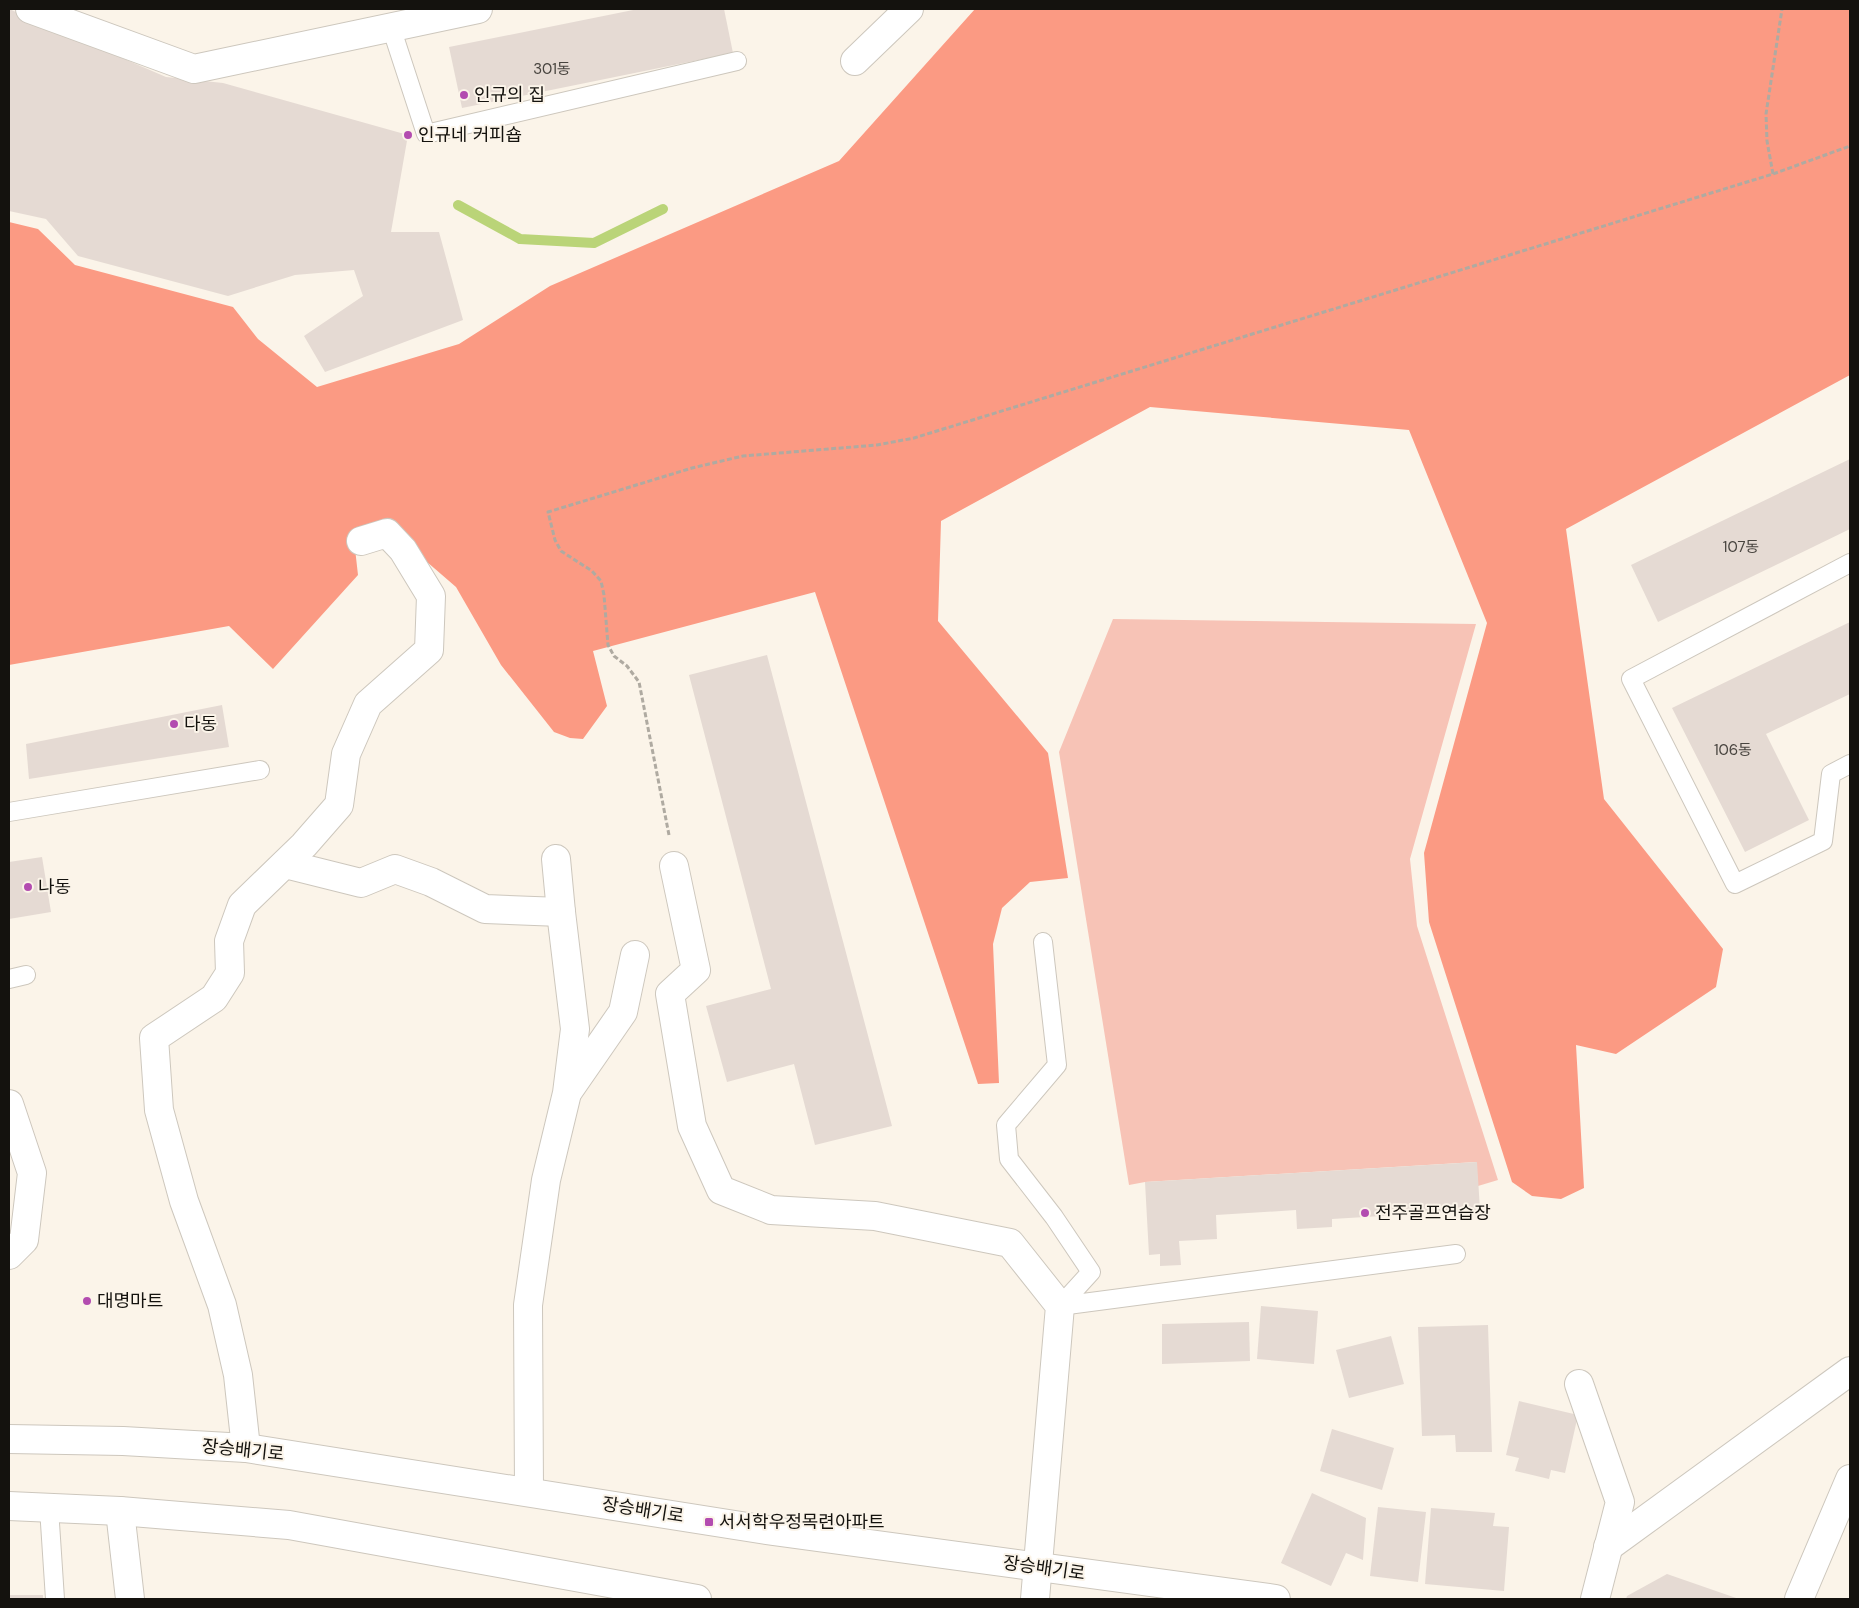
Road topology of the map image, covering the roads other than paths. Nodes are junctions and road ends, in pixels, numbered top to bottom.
1 (30, 9) edge
2 (478, 9) edge
3 (909, 9) edge
4 (388, 18) edge
5 (737, 61) dead end
6 (855, 61) dead end
7 (361, 541) dead end
8 (1850, 564) edge
9 (1850, 764) edge
10 (260, 770) dead end
11 (9, 812) edge
12 (556, 859) dead end
13 (285, 864) junction
14 (674, 866) road end
15 (561, 912) junction
16 (1043, 942) dead end
17 (635, 955) dead end
18 (26, 975) dead end
19 (9, 979) edge
20 (567, 1093) junction
21 (9, 1104) edge
22 (1456, 1254) dead end
23 (9, 1255) edge
24 (1060, 1306) junction
25 (1850, 1371) edge
26 (1579, 1384) dead end
27 (9, 1439) edge
28 (246, 1448) junction
29 (1850, 1479) edge
30 (528, 1491) junction
31 (9, 1506) edge
32 (49, 1508) junction
33 (120, 1511) junction
34 (1608, 1547) junction
35 (1038, 1568) junction
36 (55, 1599) edge
37 (130, 1599) edge
38 (697, 1599) edge
39 (1036, 1599) edge
40 (1276, 1599) edge
41 (1594, 1599) edge
42 (1799, 1599) edge

1 - 4 street
2 - 4 street
3 - 6 street
4 - 5 lane
7 - 13 street
8 - 9 lane
10 - 11 lane
12 - 15 street
13 - 15 street
13 - 28 street
14 - 24 street
15 - 20 street
16 - 24 lane
17 - 20 street
18 - 19 lane
20 - 30 street
21 - 23 street
22 - 24 lane
24 - 35 street
25 - 34 street
26 - 34 street
27 - 28 street, 장승배기로
28 - 30 street, 장승배기로
29 - 42 street
30 - 35 street, 장승배기로
31 - 32 street
32 - 33 street
32 - 36 lane
33 - 37 street
33 - 38 street
34 - 41 street
35 - 39 street
35 - 40 street, 장승배기로

